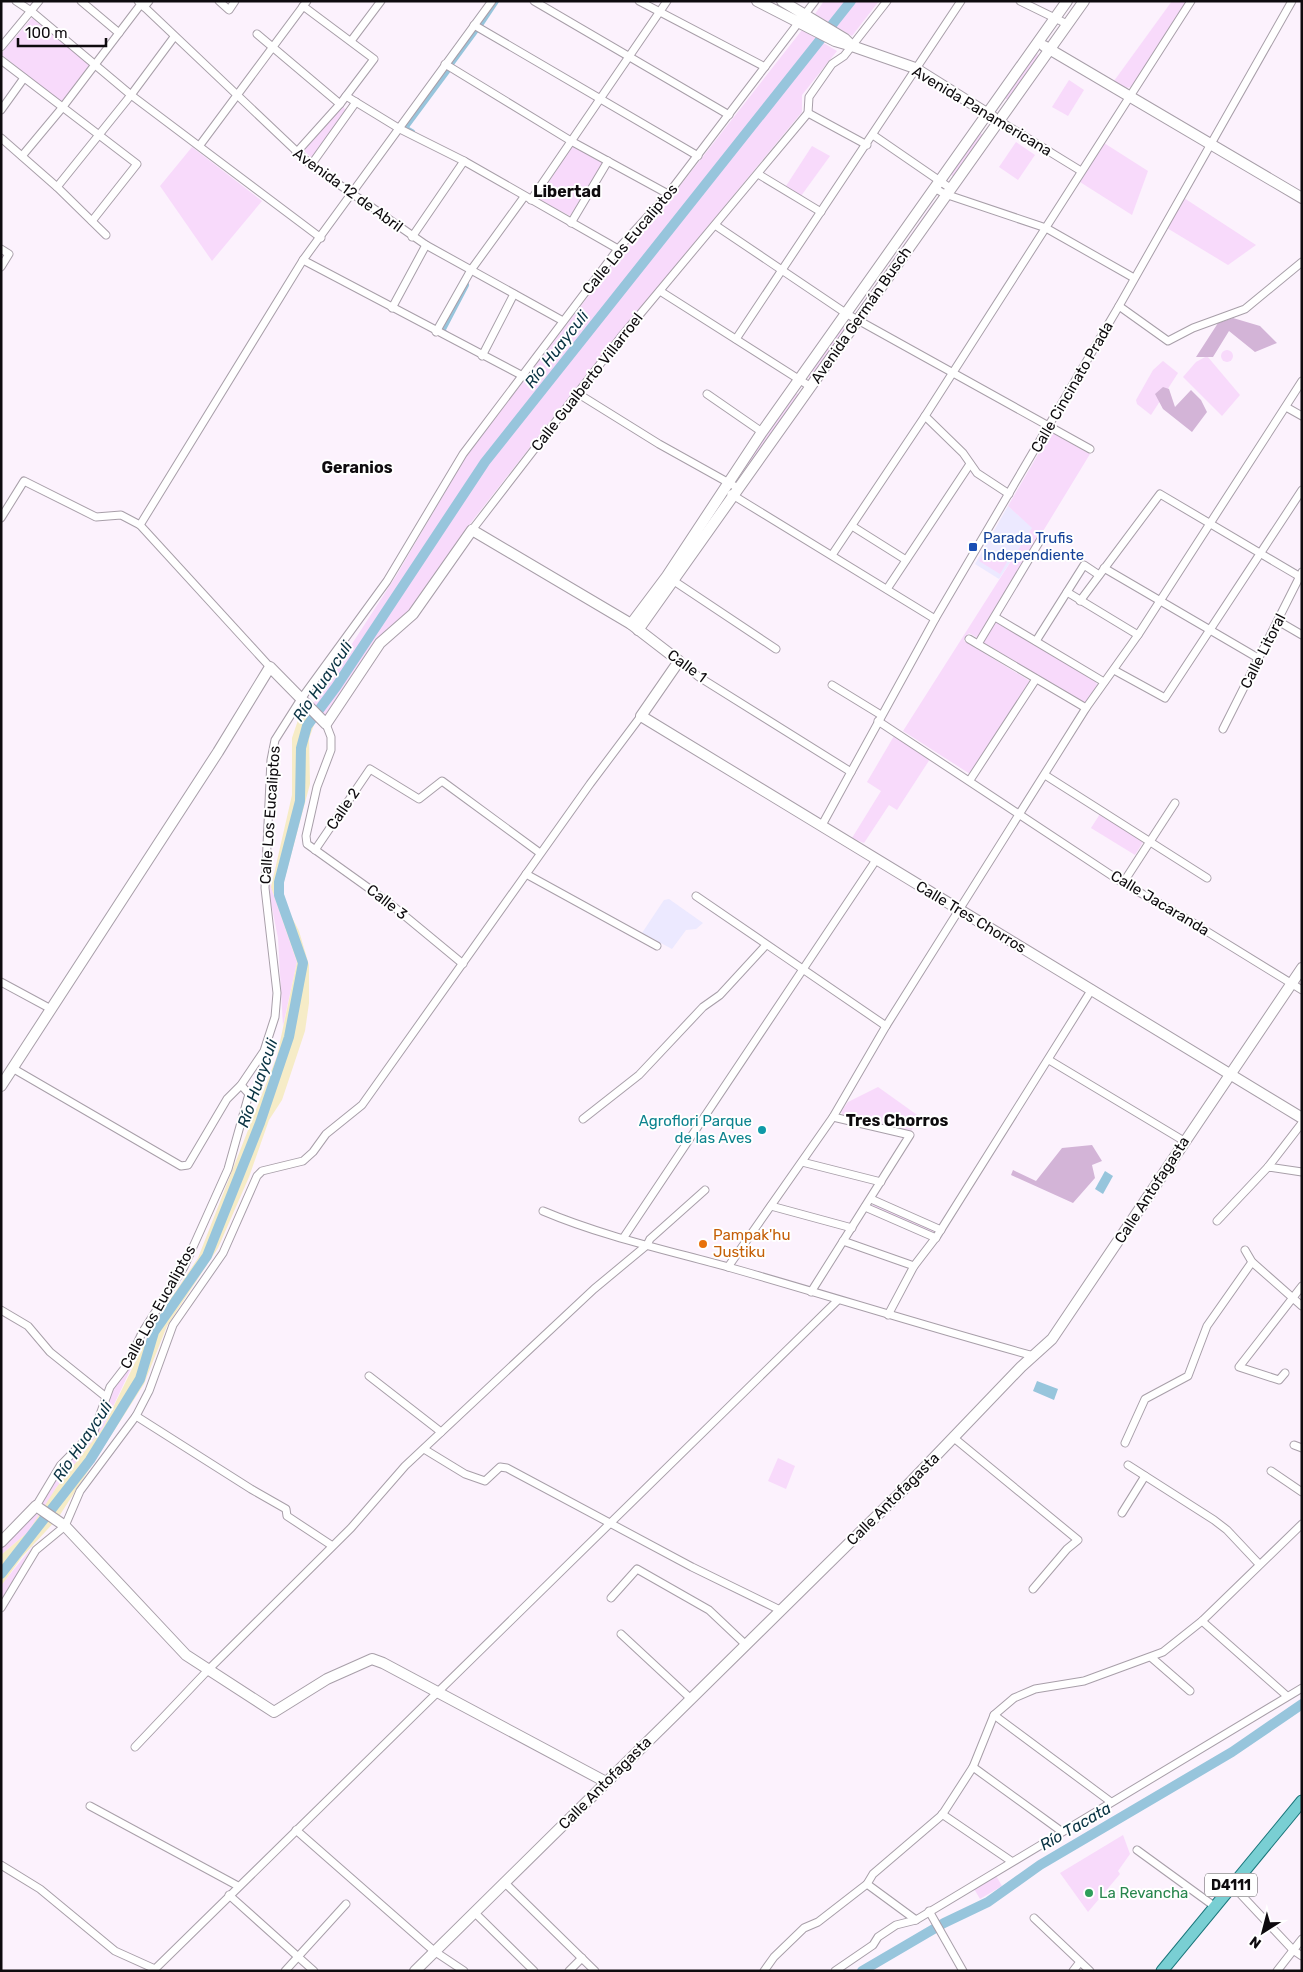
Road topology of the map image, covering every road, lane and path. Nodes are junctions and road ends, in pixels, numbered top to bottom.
1 (16, 1) edge
2 (39, 1) edge
3 (81, 1) edge
4 (218, 1) edge
5 (235, 1) edge
6 (381, 1) edge
7 (492, 1) edge
8 (534, 1) edge
9 (639, 1) edge
10 (667, 1) edge
11 (756, 1) edge
12 (782, 1) edge
13 (815, 1) edge
14 (886, 1) edge
15 (961, 1) edge
16 (1020, 1) edge
17 (1067, 1) edge
18 (1084, 1) edge
19 (1191, 1) edge
20 (1292, 1) edge
21 (143, 3) edge
22 (305, 4) edge
23 (31, 11) junction
24 (660, 12) junction
25 (805, 14) junction
26 (1055, 17) junction
27 (799, 23) junction
28 (1067, 24) junction
29 (474, 25) junction
30 (824, 31) junction
31 (118, 33) junction
32 (257, 34) dead end
33 (174, 37) junction
34 (351, 41) junction
35 (1038, 42) junction
36 (273, 46) junction
37 (852, 46) junction
38 (1, 47) edge
39 (1049, 49) junction
40 (630, 56) junction
41 (1, 60) edge
42 (445, 64) junction
43 (95, 65) junction
44 (764, 67) junction
45 (916, 68) junction
46 (24, 78) junction
47 (132, 95) junction
48 (236, 96) junction
49 (346, 96) junction
50 (1129, 96) junction
51 (599, 98) junction
52 (356, 102) junction
53 (340, 104) junction
54 (62, 108) junction
55 (1, 110) edge
56 (808, 113) junction
57 (987, 113) junction
58 (729, 115) junction
59 (998, 120) junction
60 (400, 129) junction
61 (873, 135) junction
62 (99, 136) junction
63 (1, 138) edge
64 (571, 140) junction
65 (1211, 143) junction
66 (867, 145) junction
67 (200, 146) junction
68 (296, 153) junction
69 (22, 156) junction
70 (698, 156) junction
71 (464, 161) junction
72 (608, 161) junction
73 (311, 165) junction
74 (1081, 171) junction
75 (758, 174) junction
76 (937, 184) junction
77 (57, 187) junction
78 (948, 191) junction
79 (352, 194) junction
80 (668, 194) junction
81 (528, 198) junction
82 (1302, 198) edge
83 (821, 212) junction
84 (92, 221) junction
85 (571, 223) junction
86 (715, 225) junction
87 (1046, 228) junction
88 (106, 235) dead end
89 (412, 237) junction
90 (321, 238) junction
91 (426, 245) junction
92 (1, 249) edge
93 (618, 249) junction
94 (303, 260) junction
95 (1302, 262) edge
96 (1, 267) edge
97 (471, 270) junction
98 (782, 270) junction
99 (1134, 278) junction
100 (660, 291) junction
101 (514, 294) junction
102 (1119, 306) junction
103 (392, 308) junction
104 (847, 314) junction
105 (858, 320) junction
106 (563, 321) junction
107 (436, 332) junction
108 (736, 339) junction
109 (482, 356) junction
110 (953, 372) junction
111 (523, 376) junction
112 (800, 379) junction
113 (1302, 382) edge
114 (811, 387) junction
115 (577, 393) junction
116 (707, 394) dead end
117 (1286, 407) junction
118 (925, 416) junction
119 (1302, 416) edge
120 (1049, 426) junction
121 (762, 432) junction
122 (1090, 450) dead end
123 (970, 464) junction
124 (731, 489) junction
125 (1302, 490) edge
126 (1009, 494) junction
127 (1, 518) edge
128 (1211, 523) junction
129 (140, 524) junction
130 (852, 526) junction
131 (472, 530) junction
132 (1040, 540) dead end
133 (1260, 553) junction
134 (832, 555) junction
135 (906, 560) junction
136 (1104, 568) junction
137 (1098, 575) junction
138 (1301, 575) edge
139 (670, 578) junction
140 (887, 589) junction
141 (1067, 592) junction
142 (1080, 600) junction
143 (1161, 600) junction
144 (994, 616) junction
145 (935, 619) junction
146 (1278, 621) junction
147 (634, 627) junction
148 (1210, 630) junction
149 (1138, 635) junction
150 (1302, 635) edge
151 (969, 639) dead end
152 (1036, 641) junction
153 (978, 644) junction
154 (776, 650) dead end
155 (1258, 658) junction
156 (679, 661) junction
157 (270, 667) junction
158 (1114, 670) junction
159 (1036, 679) junction
160 (1104, 682) junction
161 (832, 684) dead end
162 (301, 699) junction
163 (1086, 708) junction
164 (641, 716) junction
165 (879, 718) junction
166 (323, 721) junction
167 (1223, 729) dead end
168 (851, 772) junction
169 (1045, 775) junction
170 (970, 780) junction
171 (1175, 803) dead end
172 (1020, 813) junction
173 (822, 825) junction
174 (1148, 842) junction
175 (315, 850) junction
176 (540, 853) junction
177 (876, 860) junction
178 (526, 874) junction
179 (1207, 878) dead end
180 (1123, 883) junction
181 (696, 896) dead end
182 (958, 910) junction
183 (766, 945) junction
184 (656, 946) dead end
185 (463, 964) junction
186 (1302, 968) edge
187 (803, 971) junction
188 (1, 982) edge
189 (1291, 984) junction
190 (1092, 989) junction
191 (1302, 990) edge
192 (51, 1009) junction
193 (886, 1026) junction
194 (1048, 1060) junction
195 (14, 1068) junction
196 (1230, 1073) junction
197 (241, 1085) junction
198 (1, 1086) edge
199 (833, 1117) junction
200 (1302, 1118) edge
201 (583, 1119) dead end
202 (1302, 1123) edge
203 (1184, 1141) junction
204 (802, 1162) junction
205 (1268, 1166) junction
206 (1302, 1172) edge
207 (881, 1182) junction
208 (705, 1190) dead end
209 (871, 1199) junction
210 (772, 1206) junction
211 (865, 1208) junction
212 (543, 1211) dead end
213 (1217, 1221) dead end
214 (852, 1228) junction
215 (940, 1230) junction
216 (624, 1237) junction
217 (936, 1238) junction
218 (843, 1241) junction
219 (647, 1245) junction
220 (1244, 1250) dead end
221 (1252, 1262) junction
222 (914, 1266) junction
223 (728, 1267) junction
224 (1302, 1286) edge
225 (811, 1292) junction
226 (1291, 1297) junction
227 (838, 1300) junction
228 (1302, 1306) edge
229 (1, 1310) edge
230 (888, 1315) junction
231 (1034, 1356) junction
232 (1285, 1372) dead end
233 (369, 1376) dead end
234 (106, 1397) junction
235 (136, 1416) junction
236 (441, 1432) junction
237 (954, 1438) junction
238 (1125, 1443) dead end
239 (1294, 1445) dead end
240 (1302, 1448) edge
241 (424, 1449) junction
242 (1128, 1465) dead end
243 (1271, 1471) dead end
244 (1144, 1476) junction
245 (1302, 1492) edge
246 (39, 1508) junction
247 (1122, 1513) dead end
248 (610, 1523) junction
249 (62, 1524) junction
250 (1302, 1524) edge
251 (1, 1542) edge
252 (331, 1545) junction
253 (1259, 1564) junction
254 (1032, 1589) dead end
255 (611, 1598) dead end
256 (1, 1608) edge
257 (780, 1610) junction
258 (1202, 1621) junction
259 (620, 1634) dead end
260 (745, 1644) junction
261 (1152, 1658) junction
262 (208, 1670) junction
263 (1302, 1688) edge
264 (1190, 1690) dead end
265 (437, 1693) junction
266 (1287, 1696) junction
267 (690, 1698) junction
268 (994, 1715) junction
269 (135, 1747) dead end
270 (973, 1767) junction
271 (606, 1782) junction
272 (1302, 1801) edge
273 (1111, 1802) junction
274 (90, 1806) dead end
275 (942, 1814) junction
276 (296, 1830) junction
277 (1061, 1831) junction
278 (1137, 1850) dead end
279 (1011, 1861) junction
280 (1, 1865) edge
281 (504, 1882) junction
282 (867, 1884) junction
283 (1232, 1885) junction
284 (238, 1886) junction
285 (229, 1895) junction
286 (346, 1904) dead end
287 (1214, 1906) junction
288 (929, 1910) junction
289 (474, 1912) junction
290 (1034, 1918) dead end
291 (916, 1920) junction
292 (1302, 1939) edge
293 (1293, 1950) junction
294 (434, 1951) junction
295 (1302, 1956) edge
296 (299, 1958) junction
297 (582, 1958) junction
298 (1080, 1962) junction
299 (154, 1970) edge
300 (285, 1971) edge
301 (314, 1971) edge
302 (415, 1971) edge
303 (464, 1971) edge
304 (534, 1971) edge
305 (569, 1971) edge
306 (595, 1971) edge
307 (764, 1971) edge
308 (835, 1971) edge
309 (963, 1971) edge
310 (1073, 1971) edge
311 (1090, 1971) edge
312 (1162, 1971) edge
313 (1277, 1971) edge

1 - 23 street
2 - 23 street
3 - 31 street
4 - 5 street
6 - 34 street
7 - 29 street
8 - 40 street
9 - 24 street
10 - 24 street
11 - 27 main road, Avenida Panamericana
12 - 25 main road, Avenida Panamericana
13 - 25 street, Calle Los Eucaliptos
14 - 37 street, Calle Gualberto Villarroel
15 - 45 street
16 - 26 street
17 - 26 main road, Avenida Germán Busch
18 - 28 main road, Avenida Germán Busch
19 - 50 street
20 - 65 street, Calle Cincinato Prada
21 - 31 street
21 - 33 street, Avenida 12 de Abril
22 - 34 street
22 - 36 street
23 - 38 street
23 - 43 street
24 - 40 street
24 - 44 street
25 - 27 street, Calle Los Eucaliptos
25 - 30 main road, Avenida Panamericana
26 - 28 street
26 - 35 main road, Avenida Germán Busch
27 - 30 main road, Avenida Panamericana
27 - 44 street, Calle Los Eucaliptos
28 - 39 main road, Avenida Germán Busch
29 - 42 street
29 - 51 street
30 - 37 main road, Avenida Panamericana
31 - 43 street
32 - 36 street
33 - 47 street
33 - 48 street, Avenida 12 de Abril
34 - 49 street
35 - 39 main road
35 - 57 main road, Avenida Germán Busch
36 - 48 street
36 - 53 street
37 - 45 main road, Avenida Panamericana
37 - 56 street, Calle Gualberto Villarroel
39 - 50 main road
39 - 59 main road, Avenida Germán Busch
40 - 51 street
40 - 58 street
41 - 46 street
42 - 60 street
42 - 64 street
43 - 47 street
43 - 54 street
44 - 58 street, Calle Los Eucaliptos
45 - 57 main road, Avenida Panamericana
45 - 61 street
46 - 54 street
46 - 55 street
47 - 62 street
47 - 67 street
48 - 67 street
48 - 68 street, Avenida 12 de Abril
49 - 52 street
49 - 53 street
50 - 65 main road
50 - 74 street
51 - 64 street
51 - 70 street
52 - 60 street
52 - 73 street
53 - 68 street
54 - 62 street
54 - 69 street
56 - 66 street
56 - 75 street, Calle Gualberto Villarroel
57 - 59 main road, Avenida Panamericana
57 - 76 main road, Avenida Germán Busch
58 - 70 street, Calle Los Eucaliptos
59 - 74 street, Avenida Panamericana
59 - 78 main road, Avenida Germán Busch
60 - 71 street
60 - 79 street
61 - 66 street
61 - 76 street
62 - 77 street
62 - 84 street
63 - 69 street
64 - 72 street
64 - 81 street
65 - 82 main road
65 - 99 street, Calle Cincinato Prada
66 - 83 street
67 - 90 street
68 - 73 street, Avenida 12 de Abril
69 - 77 street
70 - 80 street, Calle Los Eucaliptos
71 - 81 street
71 - 89 street
72 - 80 street
72 - 85 street
73 - 79 street, Avenida 12 de Abril
74 - 87 street
75 - 83 street
75 - 86 street, Calle Gualberto Villarroel
76 - 78 street
76 - 104 main road, Avenida Germán Busch
77 - 84 street
78 - 87 street
78 - 105 main road, Avenida Germán Busch
79 - 89 street, Avenida 12 de Abril
79 - 90 street
80 - 93 street, Calle Los Eucaliptos
81 - 85 street
81 - 97 street
83 - 98 street
84 - 88 street
85 - 93 street
86 - 98 street
86 - 100 street, Calle Gualberto Villarroel
87 - 99 street
87 - 110 street
89 - 91 street, Avenida 12 de Abril
90 - 94 street
91 - 97 street, Avenida 12 de Abril
91 - 103 street
92 - 96 street
93 - 106 street, Calle Los Eucaliptos
94 - 103 street
94 - 129 street
95 - 102 street
97 - 101 street, Avenida 12 de Abril
97 - 107 street
98 - 104 street
98 - 108 street
99 - 102 street, Calle Cincinato Prada
100 - 108 street
100 - 115 street, Calle Gualberto Villarroel
101 - 106 street, Avenida 12 de Abril
101 - 109 street
102 - 120 street, Calle Cincinato Prada
103 - 107 street
104 - 105 street
104 - 112 main road, Avenida Germán Busch
105 - 110 street
105 - 114 main road, Avenida Germán Busch
106 - 111 street, Calle Los Eucaliptos
107 - 109 street
108 - 112 street
109 - 111 street
110 - 118 street
110 - 120 street
111 - 162 street, Calle Los Eucaliptos
112 - 114 street
112 - 121 main road, Avenida Germán Busch
113 - 117 street
114 - 124 main road, Avenida Germán Busch
115 - 124 street
115 - 131 street, Calle Gualberto Villarroel
116 - 121 street
117 - 119 street
117 - 128 street
118 - 123 street
118 - 130 street
120 - 122 street
120 - 126 street, Calle Cincinato Prada
121 - 124 main road, Avenida Germán Busch
123 - 126 street
123 - 135 street
124 - 134 street
124 - 139 main road, Avenida Germán Busch
125 - 133 street
126 - 145 street, Calle Cincinato Prada
127 - 129 street
128 - 133 street
128 - 136 street
128 - 143 street
129 - 157 street
130 - 134 street
130 - 135 street
131 - 147 main road, Calle 1
131 - 166 main road, Calle Gualberto Villarroel
132 - 144 street
133 - 138 street
133 - 148 street
134 - 140 street
135 - 140 street
136 - 137 street
136 - 143 street
137 - 141 street
137 - 142 street
138 - 146 street, Calle Litoral
139 - 147 main road, Avenida Germán Busch
139 - 154 street
140 - 145 street
141 - 142 street
141 - 152 street
142 - 149 street
143 - 148 street
143 - 149 street
144 - 152 street
144 - 153 street
145 - 165 street, Calle Cincinato Prada
146 - 150 street
146 - 155 street, Calle Litoral
147 - 156 main road, Calle 1
148 - 155 street
148 - 158 street
149 - 158 street
151 - 153 street
152 - 160 street
153 - 159 street
155 - 167 street, Calle Litoral
156 - 164 main road
156 - 168 street, Calle 1
157 - 162 main road
157 - 192 main road
158 - 160 street
159 - 163 street
159 - 170 street
160 - 163 street
161 - 165 street, Calle Jacaranda
162 - 166 main road
162 - 197 street, Calle Los Eucaliptos
163 - 169 street
164 - 173 main road, Calle Tres Chorros
164 - 176 street
165 - 168 street, Calle Cincinato Prada
165 - 170 street, Calle Jacaranda
166 - 175 street, Calle 3
168 - 173 street
169 - 172 street
169 - 174 street
170 - 172 street, Calle Jacaranda
171 - 174 street
172 - 180 street, Calle Jacaranda
172 - 182 street
173 - 177 main road, Calle Tres Chorros
174 - 179 street
174 - 180 street
175 - 176 street, Calle 2
175 - 185 street, Calle 3
176 - 178 street
177 - 182 main road, Calle Tres Chorros
177 - 187 street
178 - 184 street
178 - 185 street
180 - 189 street, Calle Jacaranda
181 - 183 street
182 - 190 main road, Calle Tres Chorros
182 - 193 street
183 - 187 street
183 - 201 street
185 - 235 street
186 - 189 main road, Calle Antofagasta
187 - 193 street
187 - 216 street
188 - 192 street
189 - 191 street, Calle Jacaranda
189 - 196 main road, Calle Antofagasta
190 - 194 street
190 - 196 main road, Calle Tres Chorros
192 - 195 main road
193 - 199 street
194 - 203 street
194 - 215 street
195 - 197 street
195 - 198 main road
196 - 200 main road, Calle Tres Chorros
196 - 203 main road, Calle Antofagasta
197 - 234 street, Calle Los Eucaliptos
199 - 204 street
199 - 207 street
202 - 205 street
203 - 231 main road, Calle Antofagasta
204 - 207 street
204 - 210 street
205 - 206 street
205 - 213 street
207 - 209 street
208 - 219 street
209 - 211 street
209 - 215 street
210 - 214 street
210 - 223 street
211 - 214 street
211 - 217 street
212 - 216 street
214 - 218 street
215 - 217 street
216 - 219 street
217 - 222 street
218 - 222 street
218 - 225 street
219 - 223 street
219 - 236 street
220 - 221 street
221 - 226 street
221 - 238 street
222 - 230 street
223 - 225 street
224 - 226 street
225 - 227 street
226 - 228 street
226 - 232 street
227 - 230 street
227 - 248 street
229 - 234 street
230 - 231 street
231 - 237 main road, Calle Antofagasta
233 - 236 street
234 - 246 street, Calle Los Eucaliptos
235 - 249 street
235 - 252 street
236 - 241 street
237 - 254 street
237 - 257 main road, Calle Antofagasta
239 - 240 street
241 - 248 street
241 - 252 street
242 - 244 street
243 - 245 street
244 - 247 street
244 - 253 street
246 - 249 main road
246 - 251 main road, Calle Los Eucaliptos
248 - 257 street
248 - 265 street
249 - 256 street
249 - 262 main road
250 - 253 street
252 - 262 street
253 - 258 street
255 - 260 street
257 - 260 main road, Calle Antofagasta
258 - 261 street
258 - 266 street
259 - 267 street
260 - 267 main road, Calle Antofagasta
261 - 264 street
261 - 268 street
262 - 265 main road
262 - 269 street
263 - 266 street
265 - 271 main road
265 - 276 street
266 - 273 street
267 - 271 main road, Calle Antofagasta
268 - 270 street
268 - 273 street
270 - 275 street
270 - 277 street
271 - 281 main road, Calle Antofagasta
272 - 283 main road, D4111
273 - 277 street
274 - 284 street
275 - 279 street
275 - 282 street
276 - 284 street
276 - 294 street
277 - 279 street
278 - 287 street
279 - 288 street
280 - 299 street
281 - 289 main road, Calle Antofagasta
281 - 297 street
282 - 291 street
282 - 307 street
283 - 287 main road, D4111
283 - 293 street
284 - 285 street
285 - 296 street
285 - 299 street
286 - 296 street
287 - 312 main road, D4111
288 - 291 street
288 - 309 street
289 - 294 main road, Calle Antofagasta
289 - 304 street
290 - 298 street
291 - 308 street
292 - 293 street
293 - 295 street
293 - 313 street
294 - 302 main road, Calle Antofagasta
294 - 303 street
296 - 300 street
296 - 301 street
297 - 305 street
297 - 306 street
298 - 310 street
298 - 311 street

